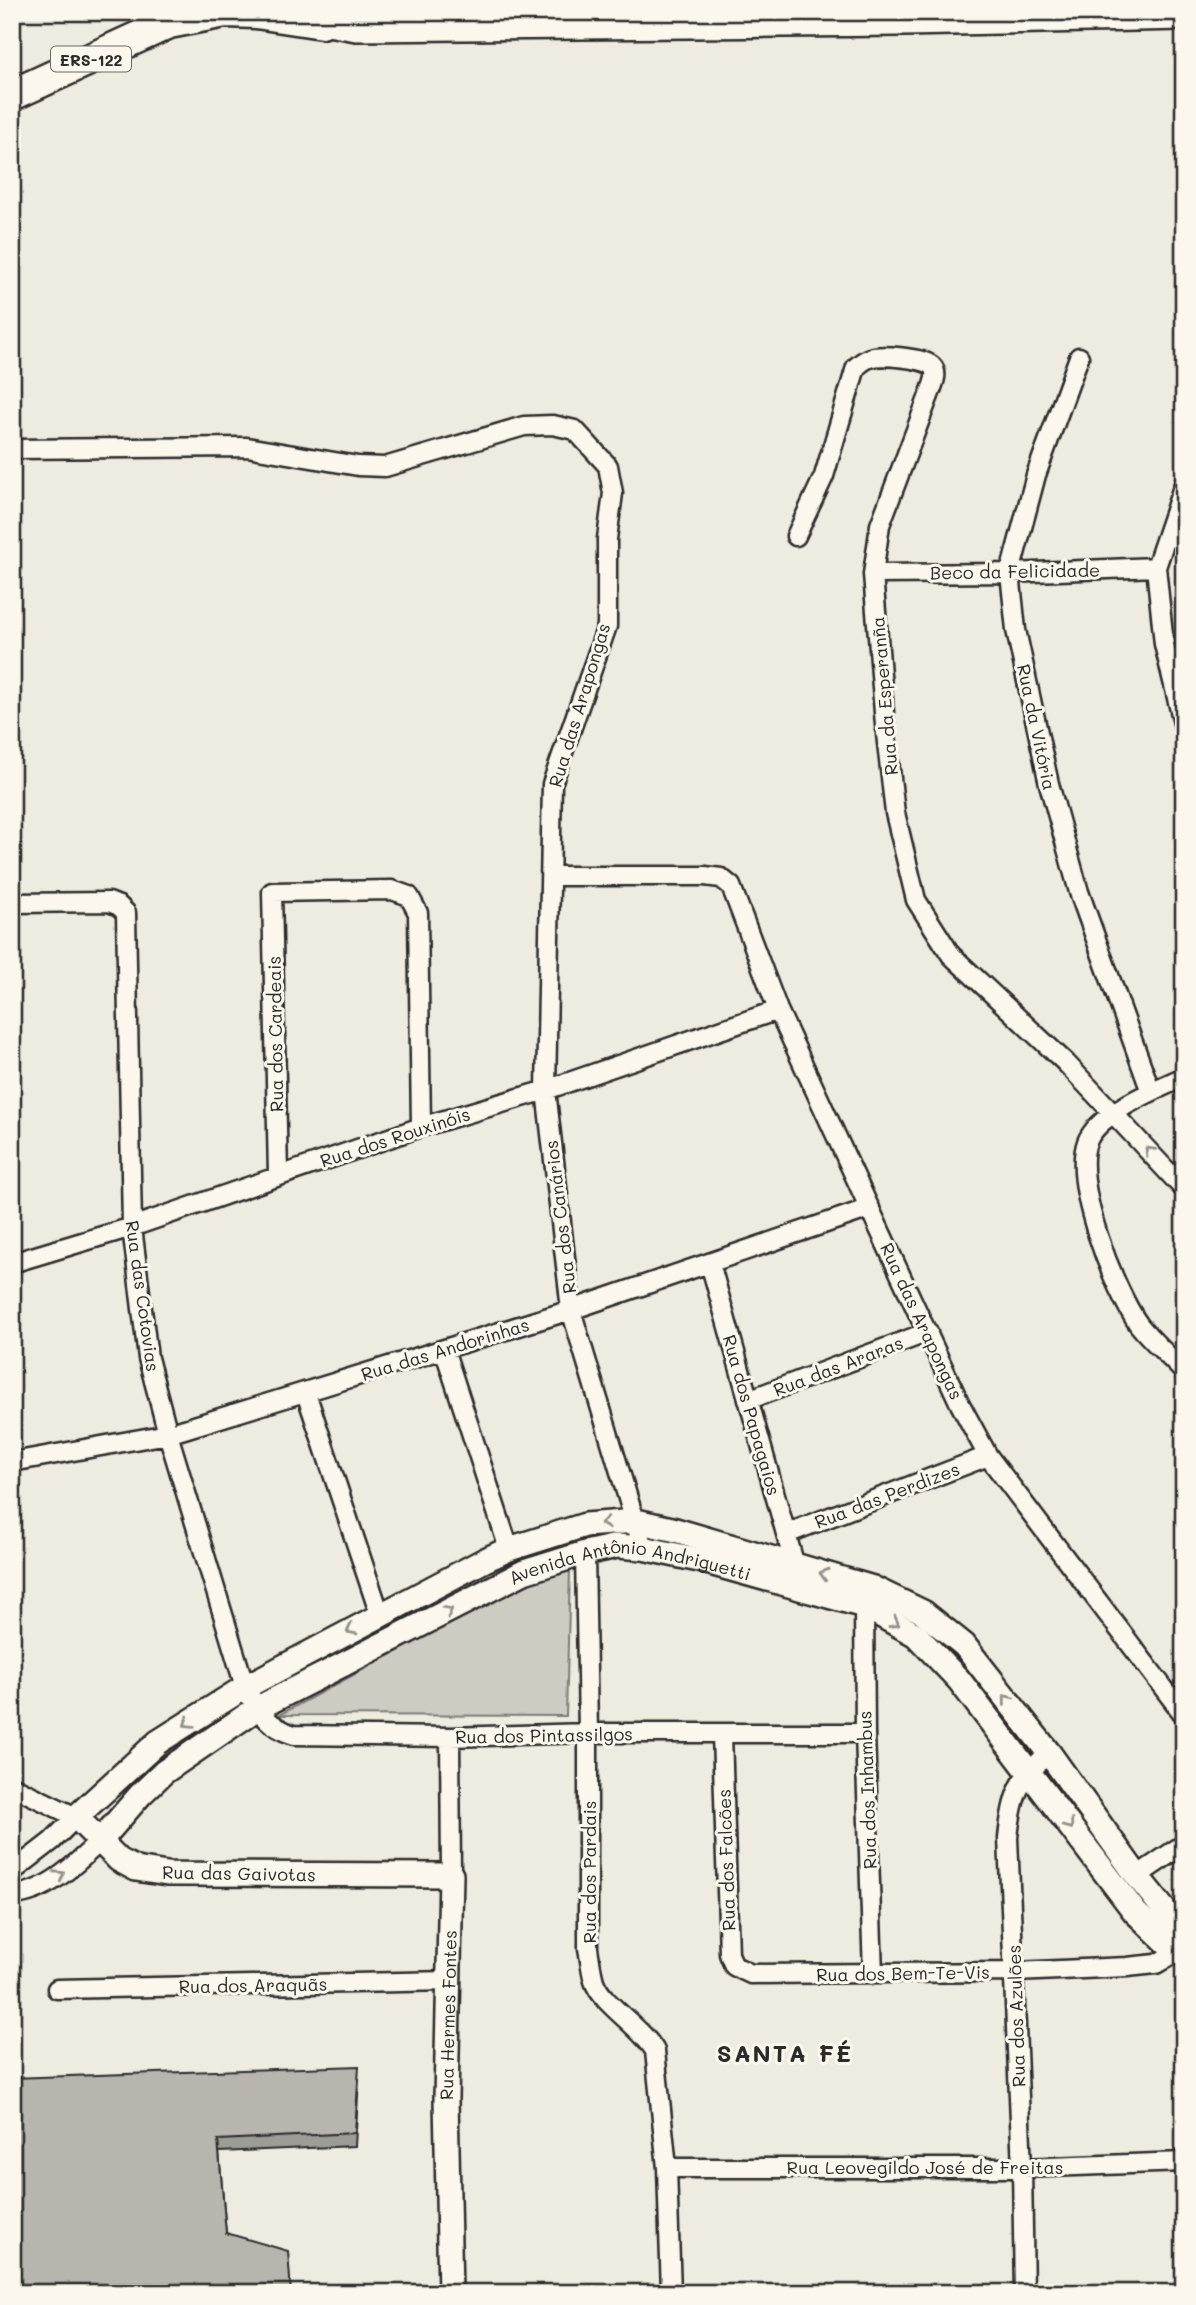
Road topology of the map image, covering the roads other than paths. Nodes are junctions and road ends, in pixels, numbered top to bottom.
1 (182, 17) edge
2 (1184, 18) edge
3 (334, 19) edge
4 (12, 95) edge
5 (1079, 357) dead end
6 (12, 449) edge
7 (1184, 484) edge
8 (796, 536) dead end
9 (1156, 567) junction
10 (1010, 573) junction
11 (873, 574) junction
12 (1184, 727) edge
13 (551, 876) junction
14 (12, 903) edge
15 (778, 1010) junction
16 (1184, 1077) edge
17 (546, 1090) junction
18 (1152, 1092) junction
19 (1114, 1114) junction
20 (421, 1127) junction
21 (278, 1175) junction
22 (1184, 1189) edge
23 (870, 1208) junction
24 (132, 1227) junction
25 (12, 1262) edge
26 (710, 1263) junction
27 (571, 1310) junction
28 (928, 1332) junction
29 (444, 1349) junction
30 (1184, 1371) edge
31 (306, 1393) junction
32 (748, 1399) junction
33 (168, 1434) junction
34 (988, 1456) junction
35 (12, 1462) edge
36 (636, 1521) junction
37 (786, 1534) junction
38 (643, 1548) junction
39 (509, 1549) junction
40 (585, 1553) junction
41 (795, 1566) junction
42 (864, 1606) junction
43 (380, 1615) junction
44 (246, 1687) junction
45 (256, 1709) junction
46 (1184, 1715) edge
47 (588, 1733) junction
48 (865, 1733) junction
49 (722, 1734) junction
50 (450, 1737) junction
51 (1049, 1753) junction
52 (1028, 1771) junction
53 (12, 1786) edge
54 (76, 1817) junction
55 (101, 1840) junction
56 (1184, 1844) edge
57 (12, 1872) edge
58 (451, 1875) junction
59 (1136, 1876) junction
60 (12, 1895) edge
61 (1184, 1926) edge
62 (1180, 1953) edge
63 (1015, 1972) junction
64 (751, 1974) joint
65 (873, 1974) junction
66 (449, 1981) junction
67 (57, 1989) dead end
68 (1184, 2162) edge
69 (667, 2168) junction
70 (1022, 2168) junction
71 (450, 2293) edge
72 (671, 2293) edge
73 (1024, 2293) edge

1 - 3 highway
1 - 4 highway, ERS-122
2 - 3 street
5 - 10 street, Rua da Vitória
6 - 13 street, Rua das Arapongas
7 - 9 street
8 - 11 street, Rua da Esperanña
9 - 10 street, Beco da Felicidade
9 - 12 street
10 - 11 street, Beco da Felicidade
10 - 18 street, Rua da Vitória
11 - 19 street, Rua da Esperanña
13 - 15 street, Rua das Arapongas
13 - 17 street, Rua dos Canários
14 - 24 street, Rua das Cotovias
15 - 17 street, Rua dos Rouxinóis
15 - 23 street, Rua das Arapongas
16 - 18 street
17 - 20 street, Rua dos Rouxinóis
17 - 27 street, Rua dos Canários
18 - 19 street
22 -> 19 street, Rua da Esperanña
19 - 30 street
20 - 21 street, Rua dos Rouxinóis
20 - 21 street, Rua dos Cardeais
21 - 24 street, Rua dos Rouxinóis
23 - 26 street, Rua das Andorinhas
23 - 28 street, Rua das Arapongas
24 - 25 street, Rua dos Rouxinóis
24 - 33 street, Rua das Cotovias
26 - 27 street, Rua das Andorinhas
26 - 32 street, Rua dos Papagaios
27 - 29 street, Rua das Andorinhas
27 - 36 street, Rua dos Canários
28 - 32 street, Rua das Araras
28 - 34 street, Rua das Arapongas
29 - 31 street, Rua das Andorinhas
29 - 39 street
31 - 33 street, Rua das Andorinhas
31 - 43 street
32 - 37 street, Rua dos Papagaios
33 - 35 street, Rua das Andorinhas
33 - 44 street, Rua das Cotovias
34 - 37 street, Rua das Perdizes
34 - 46 street, Rua das Arapongas
36 - 38 street, Rua dos Canários
36 -> 39 street, Avenida Antônio Andriguetti
36 - 41 street, Avenida Antônio Andriguetti
37 - 41 street, Rua dos Papagaios
38 - 40 street, Avenida Antônio Andriguetti
38 - 42 street, Avenida Antônio Andriguetti
39 - 43 street, Avenida Antônio Andriguetti
45 -> 40 street, Avenida Antônio Andriguetti
40 - 47 street, Rua dos Pardais
51 -> 41 street, Avenida Antônio Andriguetti
42 - 48 street, Rua dos Inhambus
42 -> 52 street, Avenida Antônio Andriguetti
43 -> 44 street, Avenida Antônio Andriguetti
44 - 45 street, Rua dos Pintassilgos
44 -> 54 street, Avenida Antônio Andriguetti
45 - 50 street, Rua dos Pintassilgos
45 - 55 street, Avenida Antônio Andriguetti
47 - 49 street, Rua dos Pintassilgos
47 - 50 street, Rua dos Pintassilgos
47 - 69 street, Rua dos Pardais
48 - 49 street, Rua dos Pintassilgos
48 - 65 street, Rua dos Inhambus
49 - 64 street, Rua dos Falcões
50 - 58 street, Rua Hermes Fontes
51 - 52 street, Rua dos Azulões
51 - 59 street, Avenida Antônio Andriguetti
52 -> 62 street, Avenida Antônio Andriguetti
52 - 63 street, Rua dos Azulões
53 - 54 street, Rua das Gaivotas
54 - 55 street, Rua das Gaivotas
54 - 57 street, Avenida Antônio Andriguetti
55 - 58 street, Rua das Gaivotas
60 -> 55 street, Avenida Antônio Andriguetti
56 - 59 street
58 - 66 street, Rua Hermes Fontes
59 - 61 street, Avenida Antônio Andriguetti
62 - 63 street, Rua dos Bem-Te-Vis
63 - 65 street, Rua dos Bem-Te-Vis
63 - 70 street, Rua dos Azulões
64 - 65 street, Rua dos Bem-Te-Vis
66 - 67 street, Rua dos Araquãs
66 - 71 street, Rua Hermes Fontes
68 - 70 street, Rua Leovegildo José de Freitas
69 - 70 street, Rua Leovegildo José de Freitas
69 - 72 street, Rua dos Pardais
70 - 73 street, Rua dos Azulões

